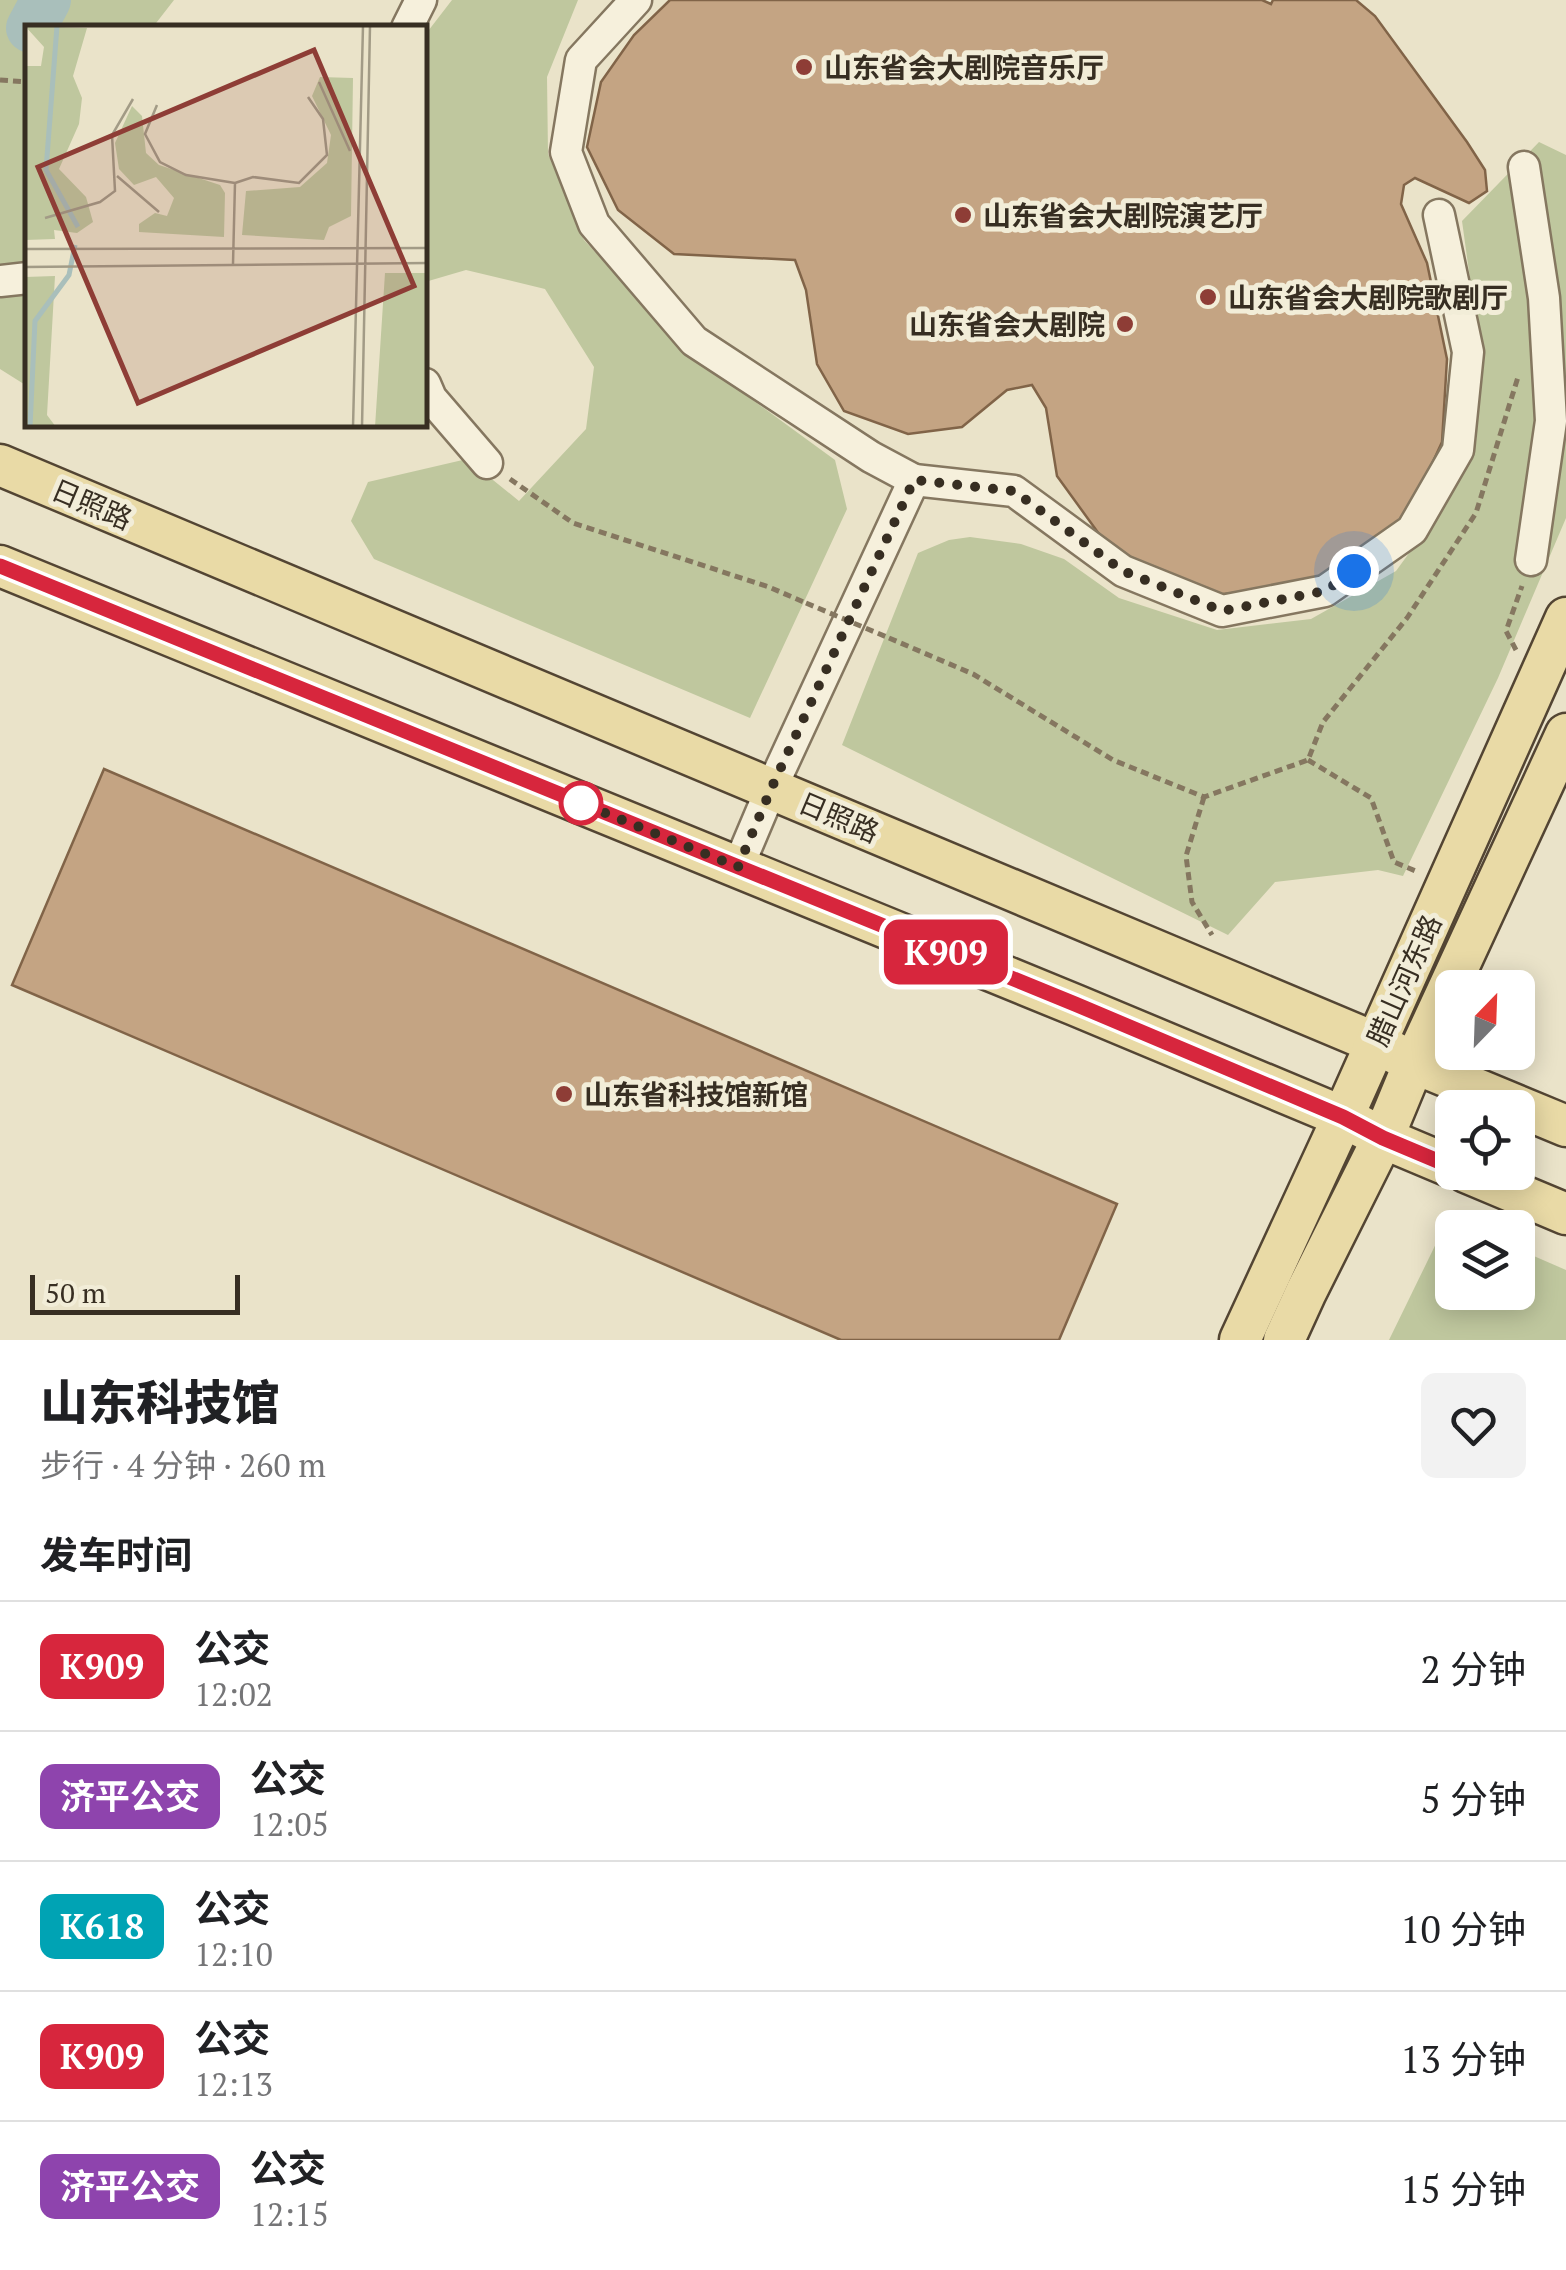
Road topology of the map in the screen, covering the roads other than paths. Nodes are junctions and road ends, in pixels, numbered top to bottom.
1 (421, 0) edge
2 (636, 0) edge
3 (409, 25) edge
4 (1524, 168) dead end
5 (1439, 215) dead end
6 (25, 278) edge
7 (0, 281) edge
8 (428, 391) edge
9 (487, 463) road end
10 (0, 465) edge
11 (914, 480) junction
12 (1531, 560) road end
13 (6, 568) edge
14 (1566, 618) edge
15 (1566, 734) edge
16 (771, 789) junction
17 (738, 867) junction
18 (1376, 1043) junction
19 (1414, 1063) junction
20 (1343, 1117) junction
21 (1566, 1126) edge
22 (1383, 1138) junction
23 (1435, 1160) edge
24 (1509, 1190) edge
25 (1566, 1214) edge
26 (1240, 1340) edge
27 (1284, 1340) edge

1 - 3 street
2 - 11 street
4 - 12 street
5 - 11 street
6 - 7 street
8 - 9 street
10 - 16 main road, 日照路
11 - 16 street
13 - 17 main road
14 - 18 main road, 腊山河东路
15 - 19 main road, 腊山河东路
16 - 17 street
16 - 18 main road, 日照路
17 - 20 main road
18 - 19 main road, 日照路
18 - 20 main road, 腊山河东路
19 - 21 main road, 日照路
19 - 22 main road, 腊山河东路
20 - 22 main road
20 - 26 main road, 腊山河东路
22 - 23 main road
22 - 27 main road, 腊山河东路
24 - 25 main road

